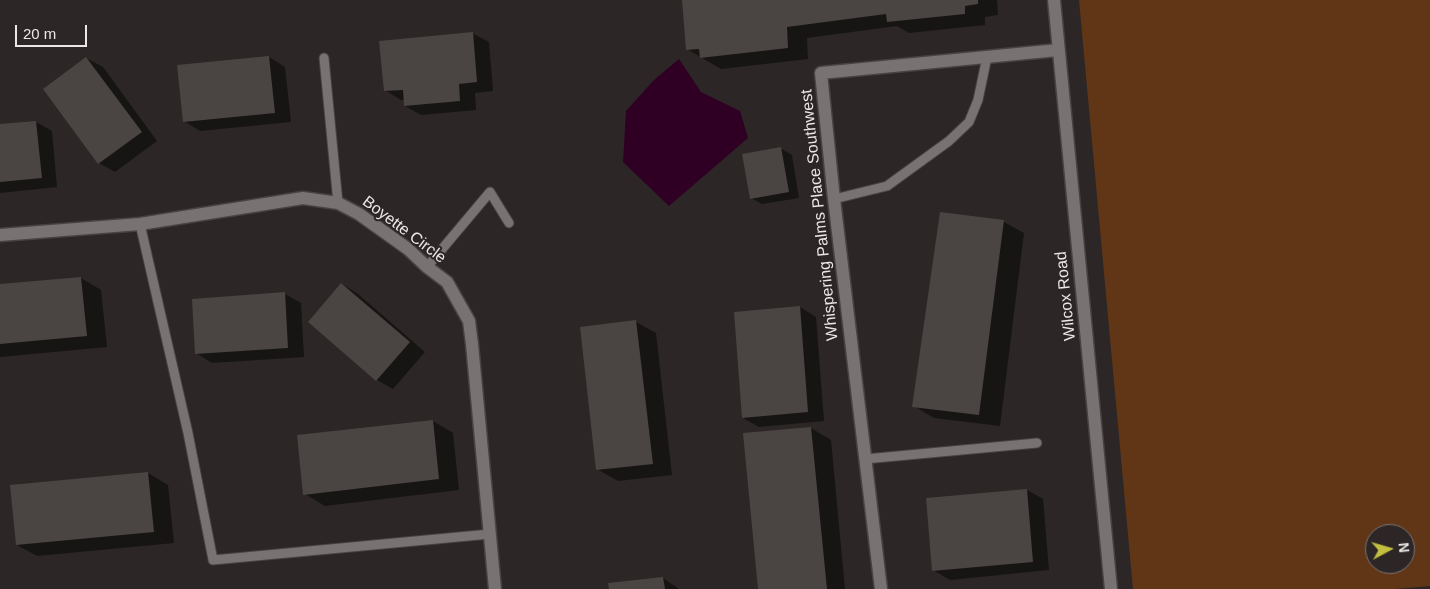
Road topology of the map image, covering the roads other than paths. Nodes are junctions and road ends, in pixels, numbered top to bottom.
1 (1054, 0) edge
2 (1058, 50) junction
3 (987, 57) junction
4 (324, 58) dead end
5 (834, 199) junction
6 (338, 203) junction
7 (509, 223) dead end
8 (140, 224) junction
9 (0, 235) edge
10 (427, 267) junction
11 (1038, 443) dead end
12 (865, 459) junction
13 (490, 534) junction
14 (495, 589) edge
15 (881, 589) edge
16 (1111, 589) edge

1 - 2 street, Wilcox Road
2 - 3 street, Whispering Palms Place Southwest
2 - 16 street, Wilcox Road
3 - 5 lane
3 - 5 street, Whispering Palms Place Southwest
4 - 6 lane
5 - 12 street, Whispering Palms Place Southwest
6 - 8 street, Boyette Circle
6 - 10 street, Boyette Circle
7 - 10 lane
8 - 9 street, Boyette Circle
8 - 13 lane
10 - 13 street, Boyette Circle
11 - 12 lane
12 - 15 street, Whispering Palms Place Southwest
13 - 14 street, Boyette Circle

